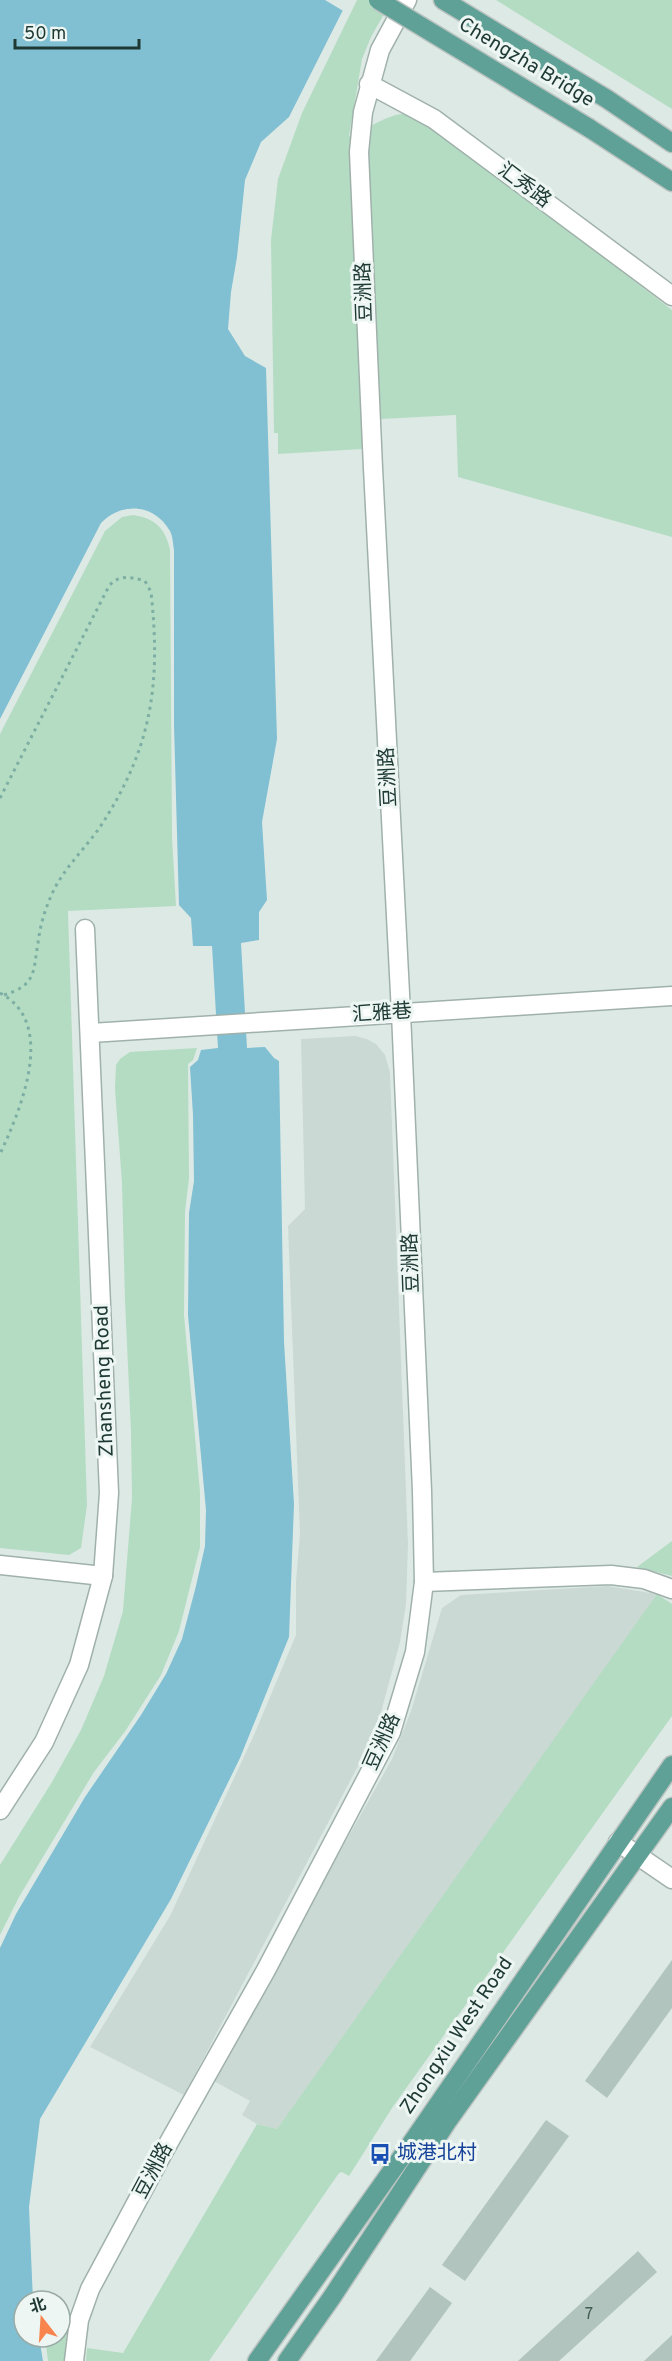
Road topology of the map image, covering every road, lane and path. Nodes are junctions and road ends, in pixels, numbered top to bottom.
1 (378, 0) edge
2 (407, 0) edge
3 (443, 0) edge
4 (369, 84) junction
5 (672, 143) edge
6 (672, 182) edge
7 (672, 296) edge
8 (0, 798) edge
9 (86, 929) dead end
10 (0, 993) edge
11 (4, 995) junction
12 (672, 996) edge
13 (401, 1013) junction
14 (91, 1033) junction
15 (0, 1154) edge
16 (0, 1565) edge
17 (103, 1576) junction
18 (424, 1582) junction
19 (672, 1589) edge
20 (672, 1765) edge
21 (672, 1807) edge
22 (0, 1810) edge
23 (618, 1842) junction
24 (638, 1855) junction
25 (672, 1879) edge
26 (74, 2361) edge
27 (257, 2361) edge
28 (287, 2361) edge

1 - 6 main road, Chengzha Bridge, bridge
2 - 4 street, 豆洲路
3 - 5 main road, Chengzha Bridge
4 - 7 street, 汇秀路
4 - 13 street, 豆洲路
8 - 11 path
9 - 14 street, Zhansheng Road
10 - 11 path
11 - 15 path
12 - 13 street, 汇雅巷
13 - 14 street, 汇雅巷
13 - 18 street, 豆洲路
14 - 17 street, Zhansheng Road
16 - 17 street
17 - 22 street, Zhansheng Road
18 - 19 street
18 - 26 street, 豆洲路
20 - 23 main road, Zhongxiu West Road
21 - 24 main road, Zhongxiu West Road
23 - 24 street
23 - 27 main road, Zhongxiu West Road
24 - 25 street
24 - 28 main road, Zhongxiu West Road

